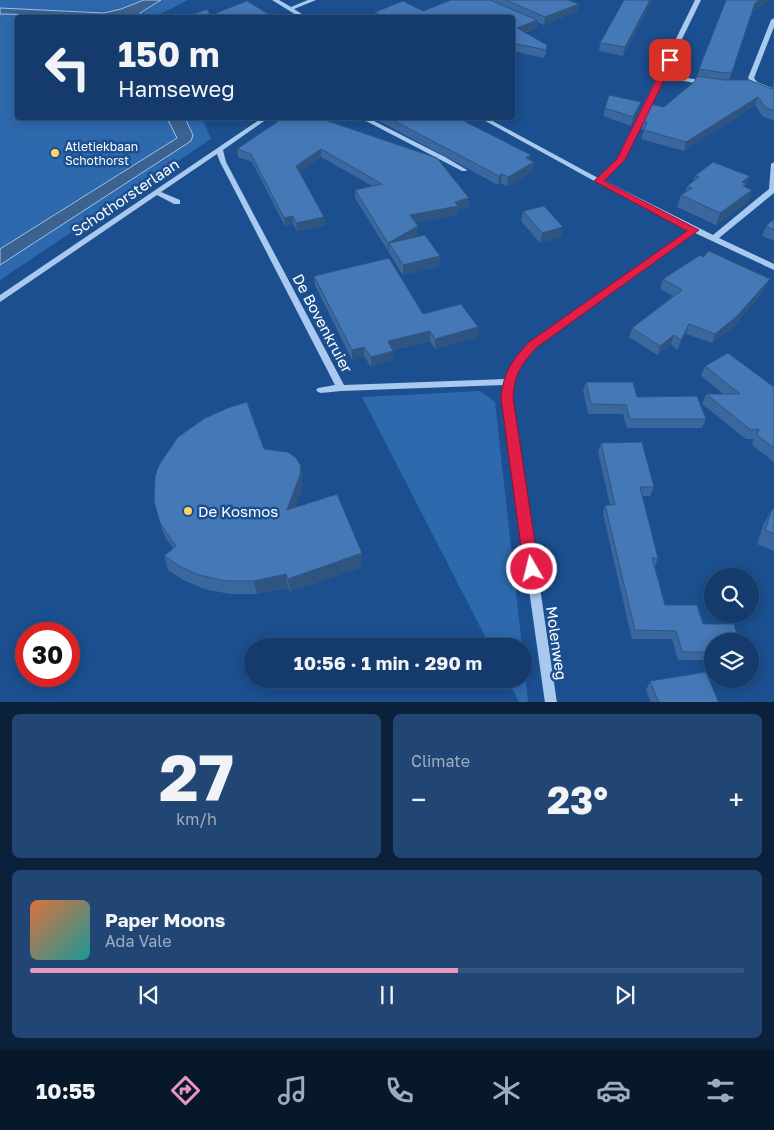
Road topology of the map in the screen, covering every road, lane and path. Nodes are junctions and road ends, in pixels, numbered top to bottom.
1 (275, 0) edge
2 (313, 0) edge
3 (698, 0) edge
4 (290, 9) junction
5 (301, 15) edge
6 (774, 20) edge
7 (663, 75) junction
8 (755, 83) junction
9 (710, 84) edge
10 (747, 85) edge
11 (774, 91) edge
12 (262, 120) edge
13 (366, 120) edge
14 (487, 120) edge
15 (219, 149) junction
16 (774, 164) edge
17 (464, 170) edge
18 (598, 181) junction
19 (156, 192) junction
20 (177, 202) dead end
21 (694, 230) junction
22 (713, 239) junction
23 (774, 267) edge
24 (0, 299) edge
25 (508, 382) junction
26 (341, 388) junction
27 (321, 390) dead end
28 (550, 702) edge

1 - 4 street
2 - 4 street
3 - 7 street
4 - 5 street
6 - 8 street
7 - 9 street
7 - 18 street
8 - 10 street
8 - 11 street
12 - 15 street, Schothorsterlaan
13 - 17 street
14 - 18 street
15 - 19 street, Schothorsterlaan
15 - 26 street, De Bovenkruier
16 - 22 street
18 - 21 street
19 - 20 street
19 - 24 street, Schothorsterlaan
21 - 22 street
21 - 25 street, Molenweg
22 - 23 street
25 - 26 street, De Bovenkruier
25 - 28 street, Molenweg
26 - 27 street

